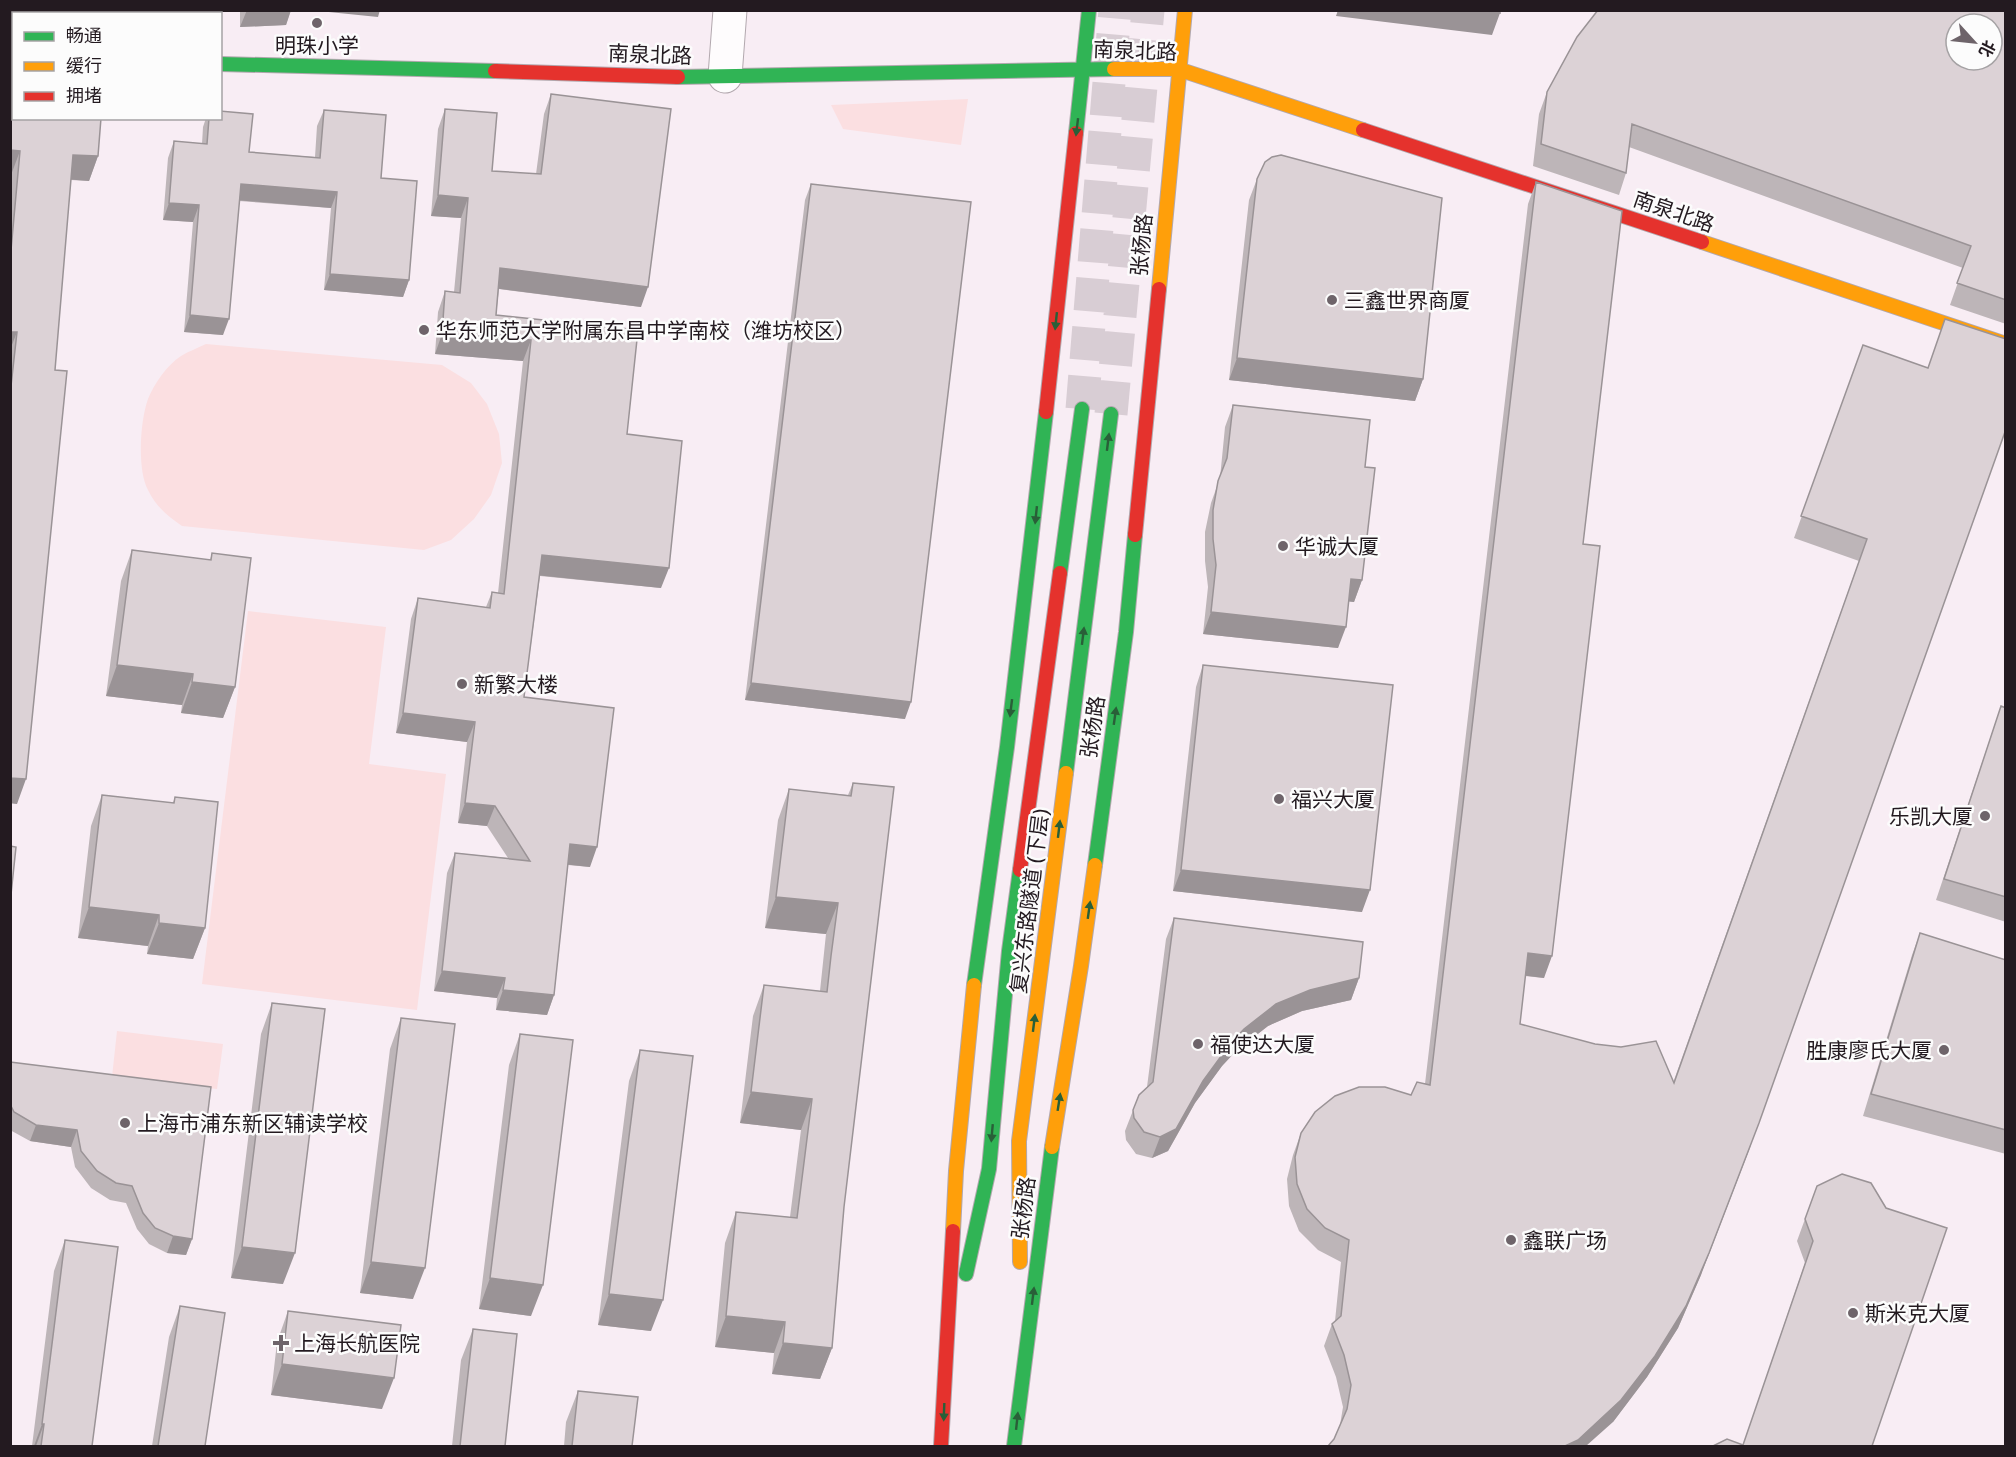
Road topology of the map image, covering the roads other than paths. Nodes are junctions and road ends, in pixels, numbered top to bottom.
1 (730, 10) edge
2 (1089, 10) edge
3 (1185, 10) edge
4 (222, 64) edge
5 (1084, 69) junction
6 (1178, 69) junction
7 (725, 76) junction
8 (2006, 344) edge
9 (1082, 409) tunnel mouth
10 (1111, 414) tunnel mouth
11 (944, 1378) junction
12 (1020, 1395) junction
13 (941, 1446) edge
14 (1014, 1446) edge

1 - 7 street
2 - 5 main road
3 - 6 main road, 张杨路
4 - 7 main road, 南泉北路
5 - 6 main road, 南泉北路
5 - 7 main road, 南泉北路
5 -> 11 main road
6 - 8 main road, 南泉北路
12 -> 6 main road, 张杨路
9 -> 11 main road, 复兴东路隧道 (下层)
12 -> 10 main road, 复兴东路隧道 (下层)
11 -> 13 main road
14 -> 12 main road, 张杨路

